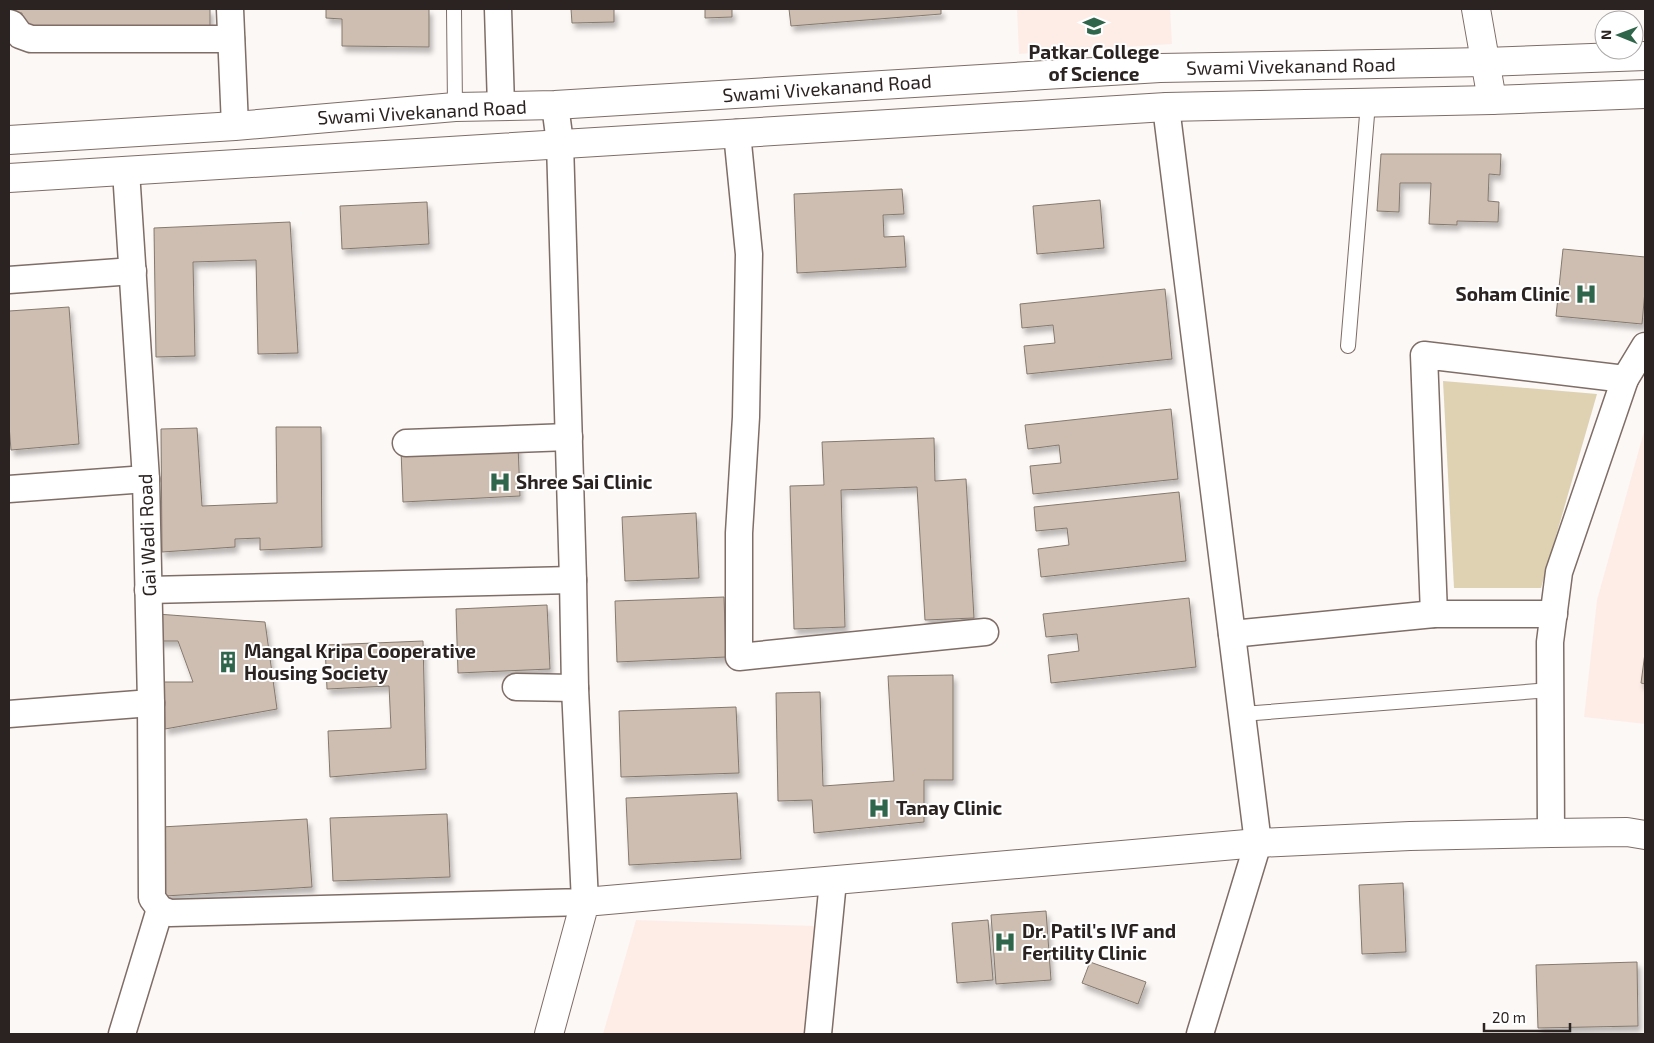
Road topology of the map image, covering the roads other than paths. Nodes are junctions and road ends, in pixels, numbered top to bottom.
1 (230, 9) edge
2 (454, 9) edge
3 (498, 9) edge
4 (1476, 9) edge
5 (9, 23) edge
6 (231, 39) junction
7 (1645, 56) edge
8 (1485, 62) junction
9 (1645, 94) edge
10 (1492, 100) junction
11 (1368, 103) junction
12 (555, 105) junction
13 (454, 106) junction
14 (501, 106) junction
15 (1166, 107) junction
16 (235, 126) junction
17 (737, 133) junction
18 (9, 140) edge
19 (560, 143) junction
20 (126, 171) junction
21 (9, 178) edge
22 (132, 271) junction
23 (9, 280) edge
24 (1348, 346) dead end
25 (1645, 346) edge
26 (1625, 379) junction
27 (569, 437) junction
28 (406, 443) dead end
29 (146, 479) junction
30 (9, 489) edge
31 (573, 580) junction
32 (148, 590) junction
33 (1434, 614) junction
34 (1554, 614) junction
35 (985, 632) dead end
36 (1232, 634) junction
37 (516, 687) dead end
38 (575, 688) junction
39 (1550, 690) junction
40 (151, 703) junction
41 (9, 714) edge
42 (1242, 714) junction
43 (1551, 833) junction
44 (1645, 835) edge
45 (1258, 843) junction
46 (833, 880) junction
47 (585, 902) junction
48 (156, 904) junction
49 (122, 1034) edge
50 (549, 1034) edge
51 (818, 1034) edge
52 (1200, 1034) edge

1 - 6 street
2 - 13 lane
3 - 14 street
4 - 8 main road
5 - 6 street
6 - 16 street
7 - 8 main road, Swami Vivekanand Road
8 - 10 main road
8 - 12 main road, Swami Vivekanand Road
9 - 10 main road, Swami Vivekanand Road
10 - 11 main road, Swami Vivekanand Road
11 - 15 main road, Swami Vivekanand Road
11 - 24 lane
12 - 14 main road, Swami Vivekanand Road
12 - 19 street
13 - 14 main road, Swami Vivekanand Road
13 - 16 main road, Swami Vivekanand Road
15 - 17 main road, Swami Vivekanand Road
15 - 36 street
16 - 18 main road, Swami Vivekanand Road
17 - 19 main road, Swami Vivekanand Road
17 - 35 street
19 - 20 main road, Swami Vivekanand Road
19 - 27 street
20 - 21 main road, Swami Vivekanand Road
20 - 22 street, Gai Wadi Road
22 - 23 street
22 - 29 street, Gai Wadi Road
25 - 26 street
26 - 33 street
26 - 34 street
27 - 28 street
27 - 31 street
29 - 30 street
29 - 32 street, Gai Wadi Road
31 - 32 street
31 - 38 street
32 - 40 street, Gai Wadi Road
33 - 34 street
33 - 36 street
34 - 39 street
36 - 42 street
37 - 38 street
38 - 47 street
39 - 42 lane
39 - 43 street
40 - 41 street
40 - 48 street, Gai Wadi Road
42 - 45 street
43 - 44 main road
43 - 45 main road
45 - 46 main road
45 - 52 street
46 - 47 main road
46 - 51 street
47 - 48 street
47 - 50 main road
48 - 49 street, Gai Wadi Road

